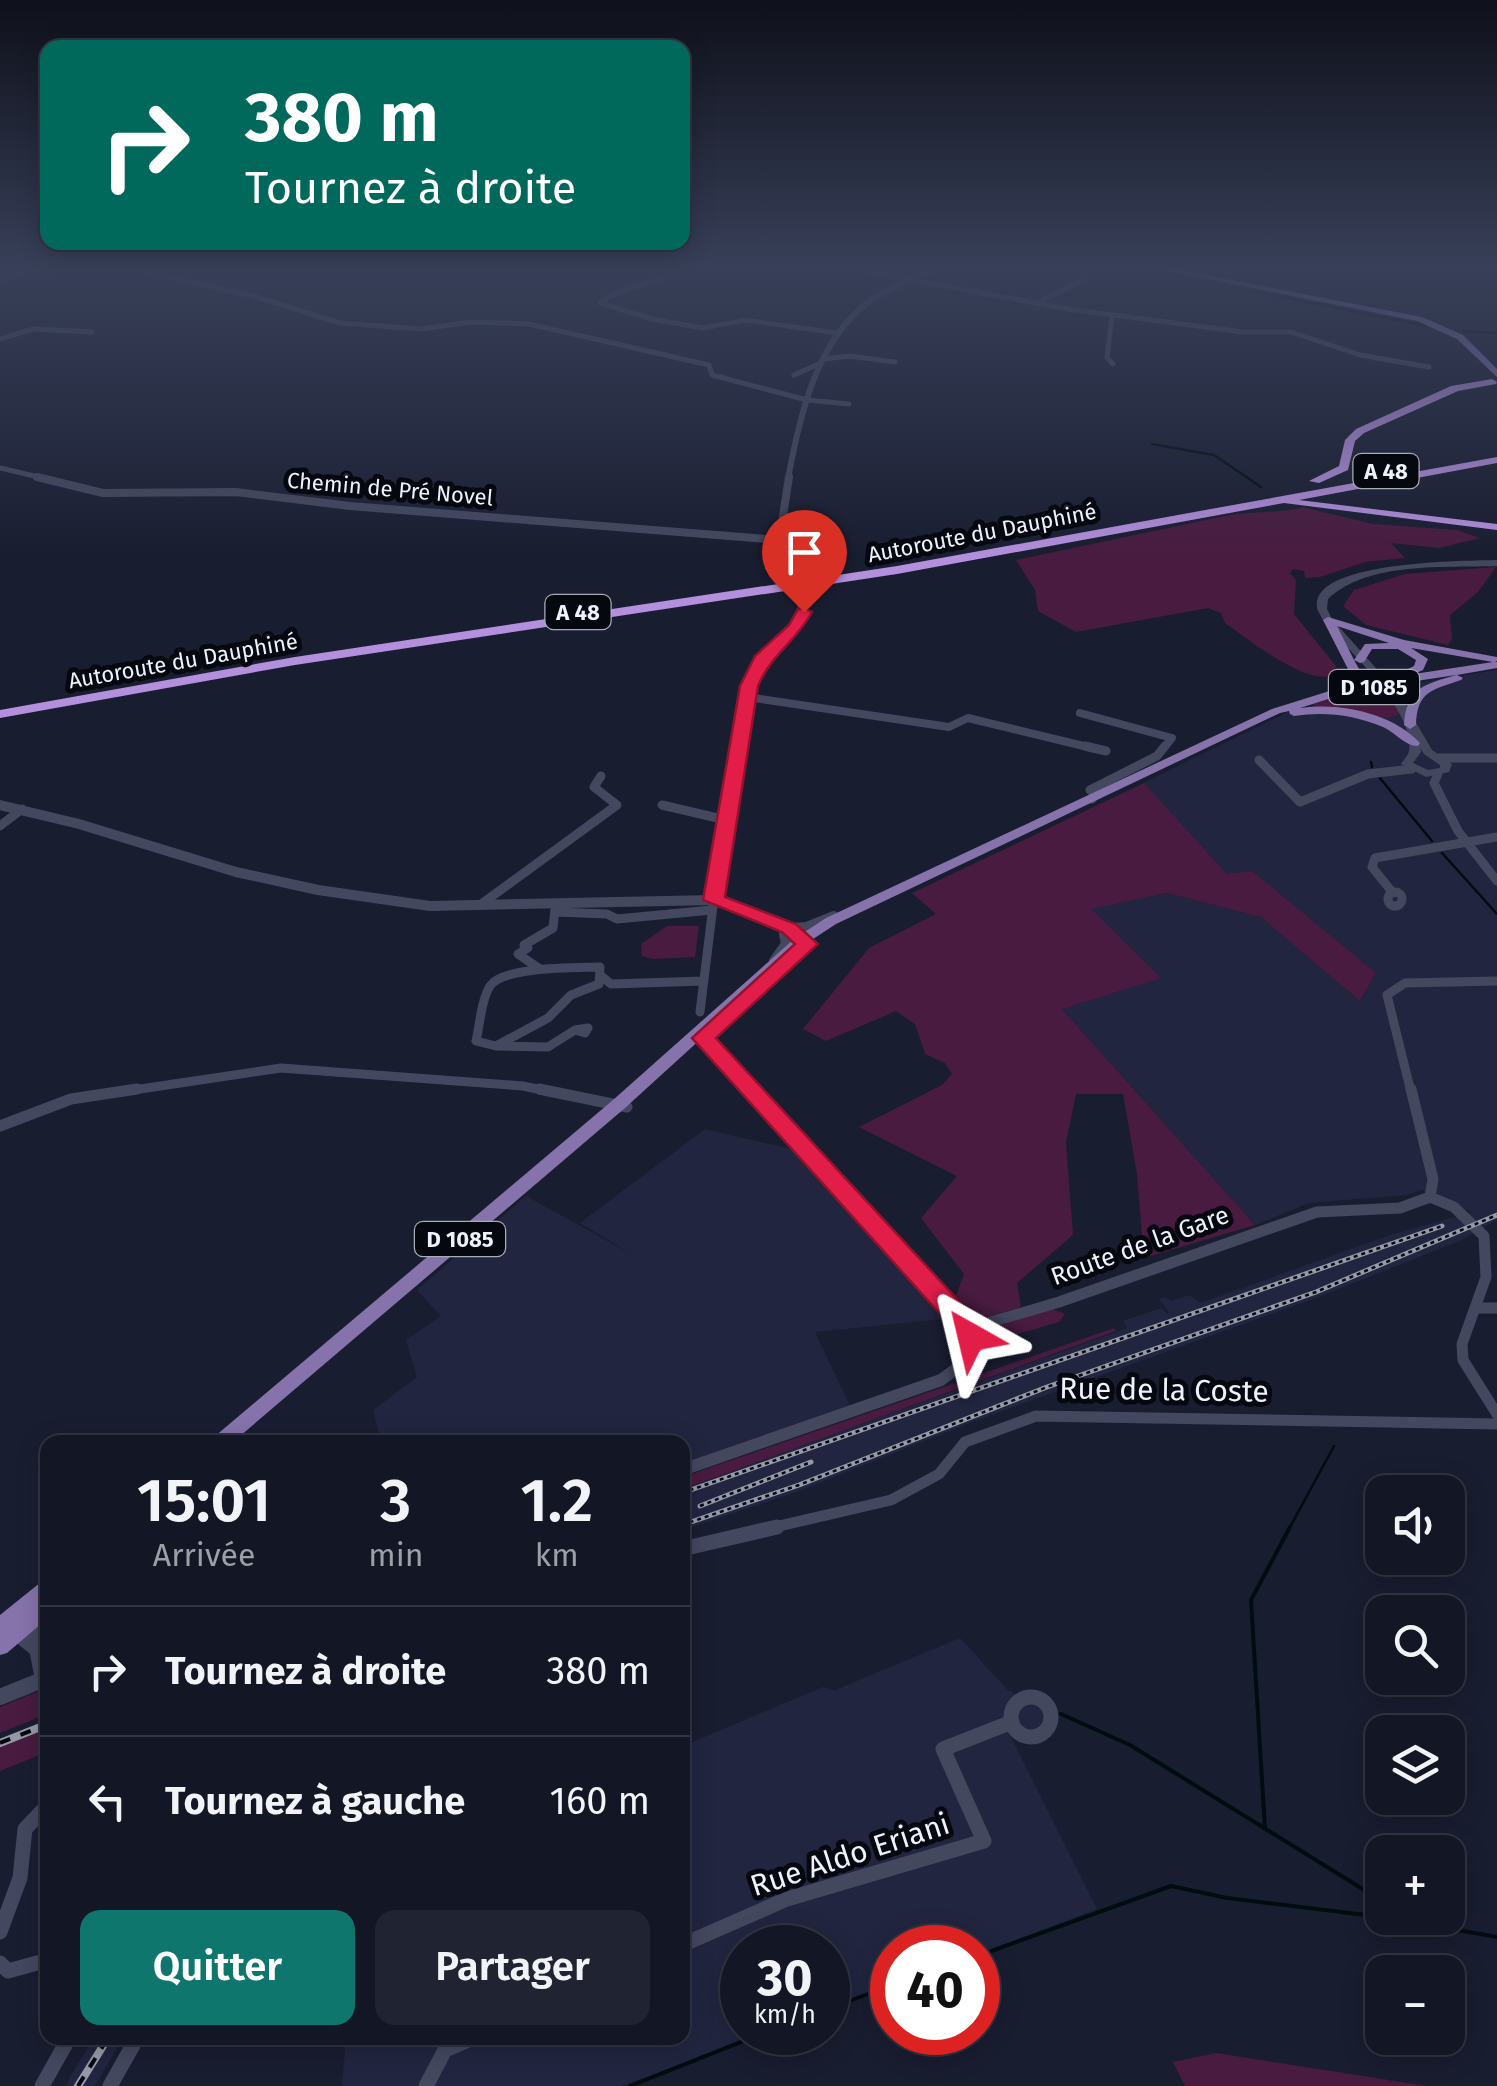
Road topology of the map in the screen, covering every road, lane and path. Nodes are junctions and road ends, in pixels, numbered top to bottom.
1 (706, 364) edge
2 (817, 364) edge
3 (821, 364) edge
4 (1413, 364) edge
5 (1429, 367) dead end
6 (794, 375) dead end
7 (1495, 379) edge
8 (806, 400) junction
9 (850, 404) dead end
10 (1497, 456) edge
11 (0, 468) edge
12 (1276, 490) junction
13 (1180, 516) junction
14 (1497, 527) edge
15 (778, 540) junction
16 (1497, 563) edge
17 (1328, 620) junction
18 (1366, 633) junction
19 (1345, 642) junction
20 (1364, 664) junction
21 (1497, 665) edge
22 (1356, 686) junction
23 (747, 697) junction
24 (1297, 703) junction
25 (0, 706) edge
26 (1080, 713) dead end
27 (0, 714) edge
28 (1252, 724) junction
29 (1411, 726) junction
30 (1106, 752) dead end
31 (1497, 758) edge
32 (1259, 760) dead end
33 (1413, 760) junction
34 (1438, 768) junction
35 (600, 776) dead end
36 (1096, 794) junction
37 (0, 805) edge
38 (662, 805) dead end
39 (1085, 805) junction
40 (22, 809) junction
41 (726, 820) junction
42 (0, 826) edge
43 (1497, 837) edge
44 (1466, 843) junction
45 (1497, 881) edge
46 (1393, 893) dead end
47 (480, 905) junction
48 (713, 905) junction
49 (555, 908) junction
50 (795, 937) junction
51 (540, 968) junction
52 (600, 975) junction
53 (1497, 981) edge
54 (704, 982) junction
55 (700, 1012) dead end
56 (576, 1030) dead end
57 (700, 1036) junction
58 (496, 1046) junction
59 (623, 1106) junction
60 (0, 1126) edge
61 (1430, 1197) junction
62 (1475, 1308) junction
63 (1497, 1308) edge
64 (972, 1332) junction
65 (1497, 1414) edge
66 (1497, 1424) edge
67 (229, 1435) edge
68 (243, 1435) edge
69 (690, 1467) edge
70 (690, 1547) edge
71 (40, 1597) edge
72 (40, 1611) edge
73 (11, 1630) edge
74 (40, 1636) edge
75 (40, 1680) edge
76 (0, 1697) edge
77 (1012, 1722) dead end
78 (40, 1813) edge
79 (0, 1932) edge
80 (690, 1941) edge
81 (0, 1962) edge
82 (40, 1962) edge
83 (65, 2045) edge
84 (133, 2045) edge
85 (457, 2045) edge
86 (42, 2086) edge
87 (110, 2086) edge
88 (426, 2086) edge

1 - 8 street
2 - 6 street
3 - 8 street
4 - 5 street
7 - 12 highway
8 - 9 street
8 - 15 street
10 - 12 highway, Autoroute du Dauphiné / A 48
10 - 13 highway, Autoroute du Dauphiné / A 48
11 - 15 street, Chemin de Pré Novel
12 - 25 highway, Autoroute du Dauphiné / A 48
13 - 14 highway
13 - 27 highway, Autoroute du Dauphiné / A 48
15 - 23 street
16 - 17 main road
17 - 18 main road
17 - 19 main road
17 - 24 main road
18 - 19 main road
18 - 21 main road
19 - 20 main road
20 - 22 main road
20 - 29 main road
21 - 22 main road, D 1085
21 - 28 main road, D 1085
21 - 29 main road
22 - 24 main road, D 1085
23 - 30 street
23 - 41 street
24 - 28 main road, D 1085
26 - 36 street
28 - 33 main road
28 - 36 main road, D 1085
28 - 39 main road, D 1085
29 - 33 main road
29 - 34 main road
31 - 34 street
32 - 33 street
33 - 34 main road
33 - 34 main road
34 - 44 street
35 - 47 street
36 - 39 street
36 - 50 main road, D 1085
37 - 40 street
38 - 41 street
39 - 50 main road, D 1085
40 - 42 street
40 - 47 street
41 - 48 street
43 - 44 street
44 - 45 street
44 - 46 street
47 - 49 street
48 - 49 street
48 - 50 street
48 - 54 street
49 - 51 street
50 - 57 main road, D 1085
50 - 57 main road, D 1085
51 - 52 street
51 - 58 street
52 - 54 street
52 - 58 street
53 - 61 street
54 - 55 street
56 - 58 street
57 - 59 main road, D 1085
57 - 64 street
59 - 60 street
59 - 67 main road, D 1085
59 - 68 main road, D 1085
61 - 62 street
61 - 64 street, Route de la Gare
62 - 63 street
62 - 65 street
64 - 69 street
66 - 70 street, Rue de la Coste
71 - 73 main road
72 - 73 main road
73 - 74 street
73 - 75 street
75 - 76 street
77 - 80 street, Rue Aldo Eriani
78 - 79 street
81 - 82 street
83 - 86 street
84 - 87 street
85 - 88 street

